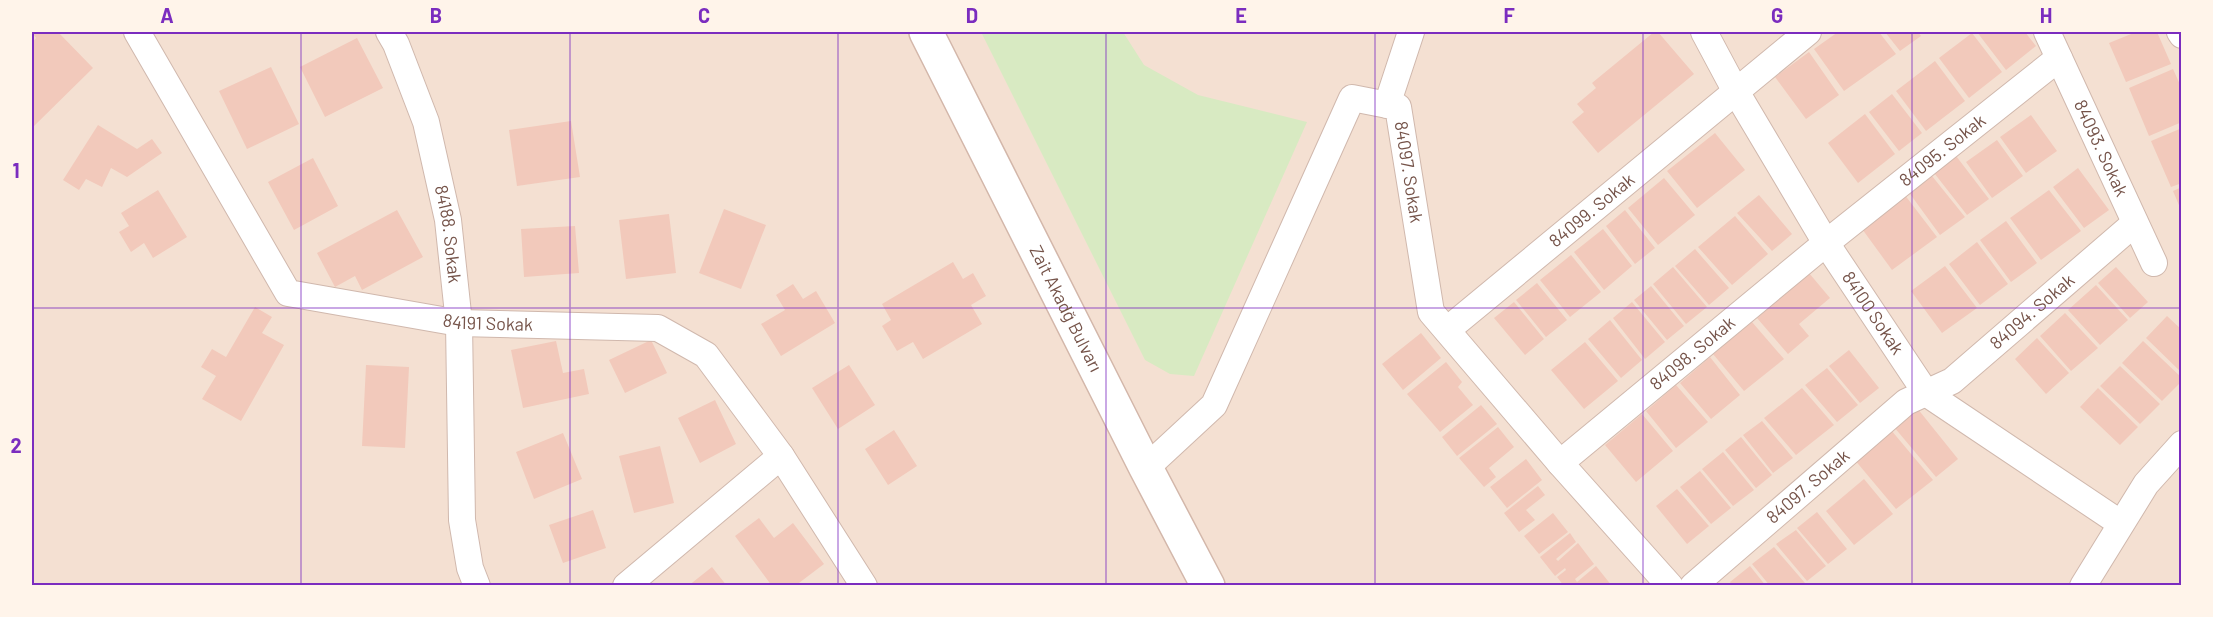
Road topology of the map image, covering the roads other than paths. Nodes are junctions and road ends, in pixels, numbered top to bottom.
1 (137, 32) edge
2 (389, 32) edge
3 (926, 32) edge
4 (1411, 32) edge
5 (1704, 32) edge
6 (1809, 32) edge
7 (2047, 32) edge
8 (2059, 58) junction
9 (1735, 90) junction
10 (1387, 105) junction
11 (2135, 223) junction
12 (1826, 243) junction
13 (2154, 263) dead end
14 (459, 323) junction
15 (1447, 330) junction
16 (1926, 393) junction
17 (2181, 444) edge
18 (781, 456) junction
19 (1560, 463) junction
20 (1146, 468) junction
21 (2120, 523) junction
22 (477, 585) edge
23 (626, 585) edge
24 (864, 585) edge
25 (1208, 585) edge
26 (1670, 585) edge
27 (1693, 585) edge
28 (2083, 585) edge

1 - 14 street, 84191 Sokak
2 - 14 street, 84188. Sokak
3 - 20 street, Zait Akadğ Bulvarı
4 - 10 street
5 - 9 street, 84100 Sokak
6 - 9 street, 84099. Sokak
7 - 8 street, 84093. Sokak
8 - 11 street, 84093. Sokak
8 - 12 street, 84095. Sokak
9 - 12 street, 84100 Sokak
9 - 15 street, 84099. Sokak
10 - 15 street, 84097. Sokak
10 - 20 street, 84097. Sokak
11 - 13 street, 84093. Sokak
11 - 16 street, 84094. Sokak
12 - 16 street, 84100 Sokak
12 - 19 street, 84098. Sokak
14 - 18 street, 84191 Sokak
14 - 22 street, 84188. Sokak
15 - 19 street, 84097. Sokak
16 - 21 street, 84100 Sokak
16 - 27 street, 84097. Sokak
17 - 21 street
18 - 23 street
18 - 24 street, 84191 Sokak
19 - 26 street, 84097. Sokak
20 - 25 street, Zait Akadğ Bulvarı
21 - 28 street

